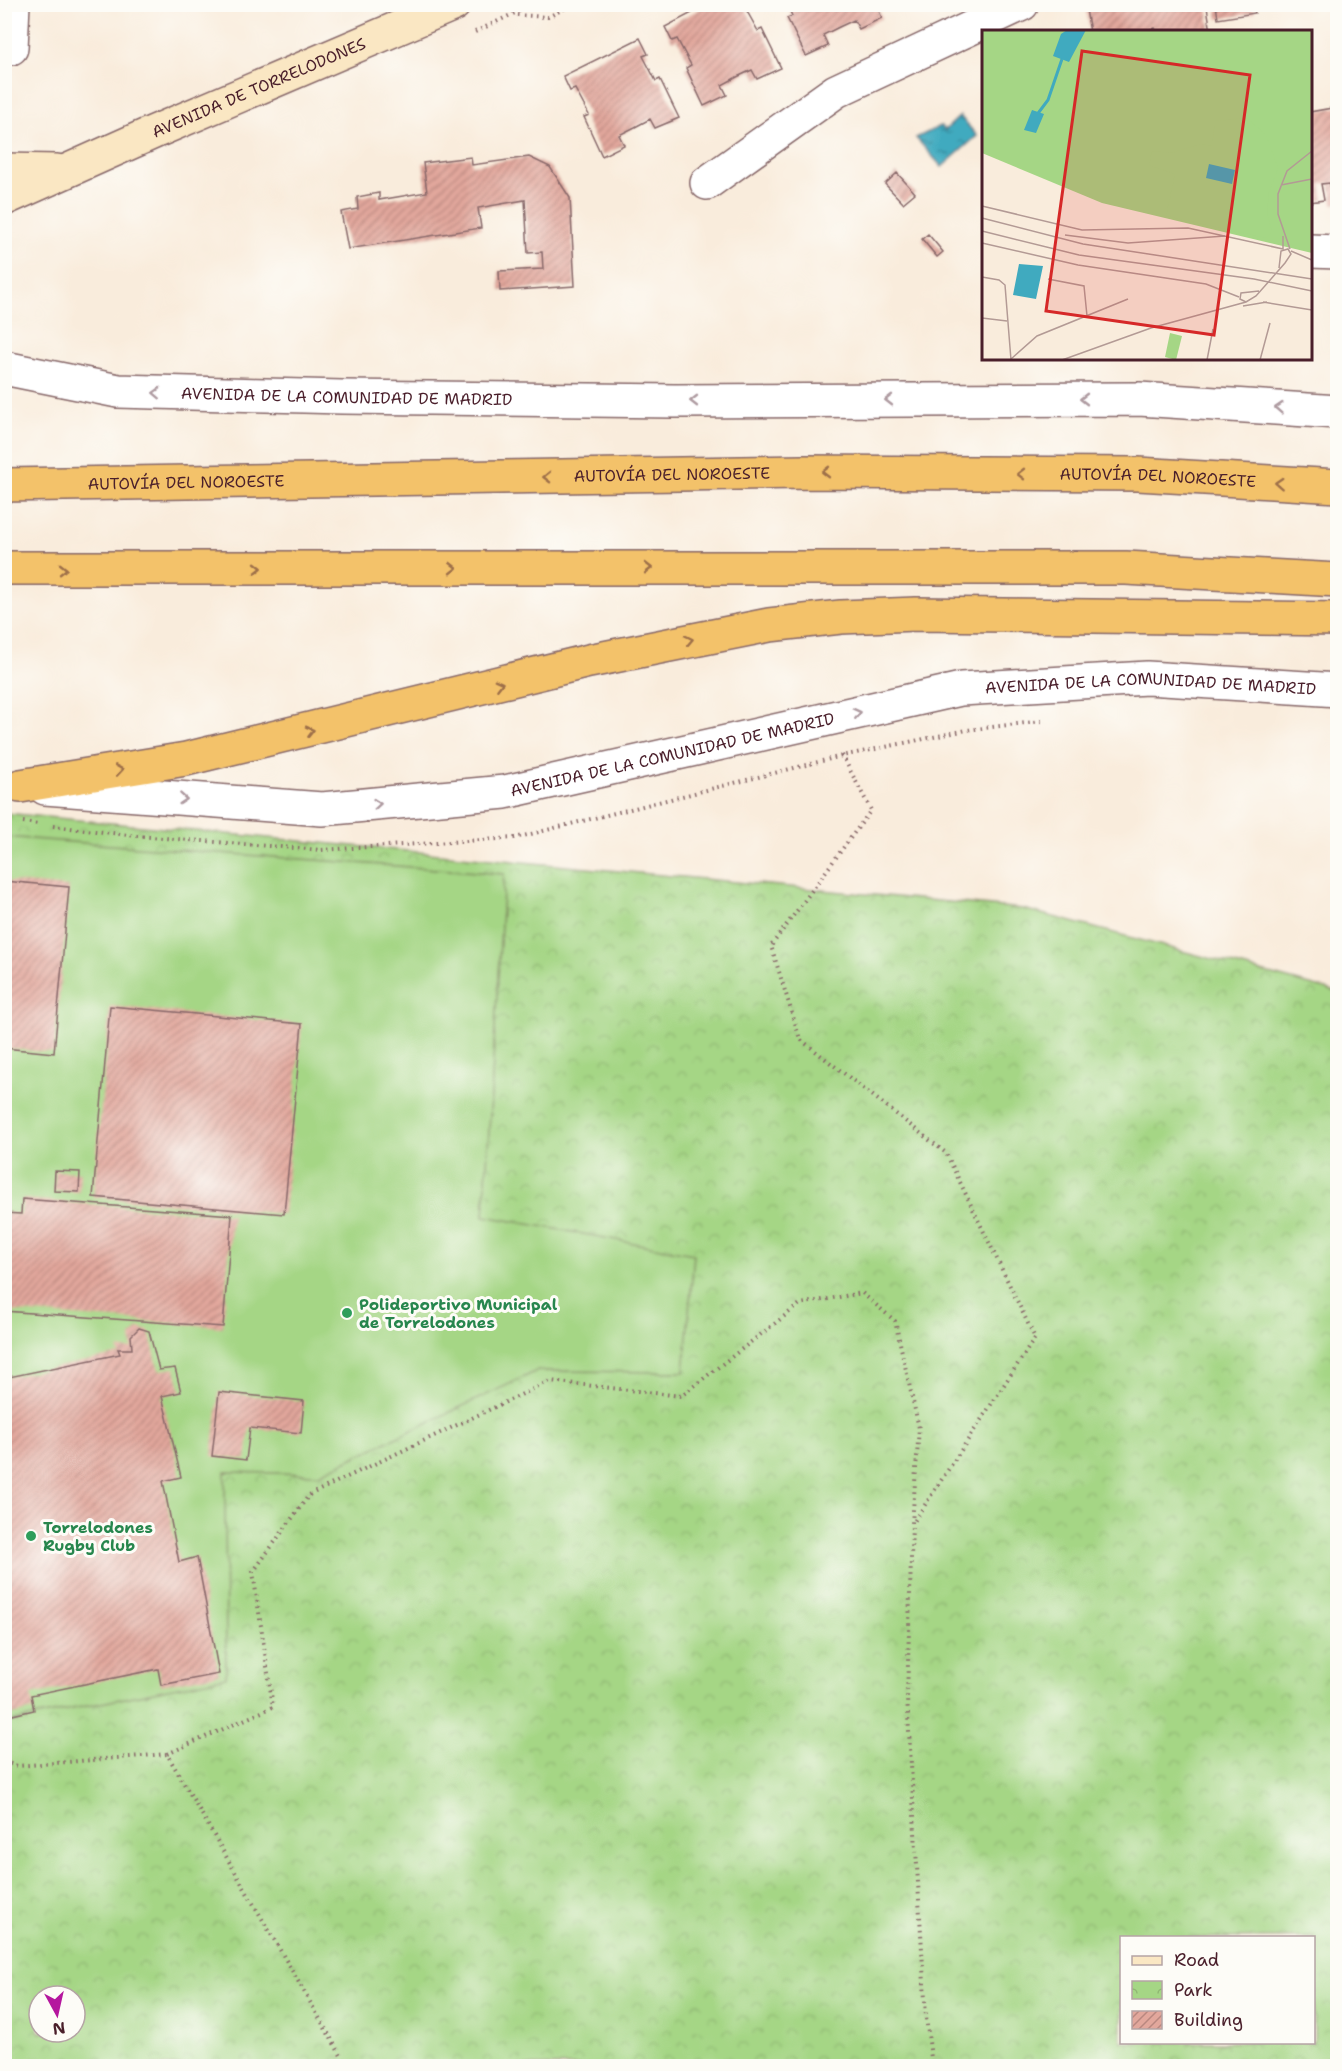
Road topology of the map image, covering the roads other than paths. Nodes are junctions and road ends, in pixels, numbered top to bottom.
1 (13, 4) edge
2 (454, 4) edge
3 (1016, 16) edge
4 (982, 30) edge
5 (982, 30) edge
6 (10, 48) dead end
7 (4, 170) edge
8 (64, 172) junction
9 (707, 183) dead end
10 (4, 199) edge
11 (1312, 251) edge
12 (1338, 252) edge
13 (4, 368) edge
14 (1338, 412) edge
15 (4, 485) edge
16 (1338, 486) edge
17 (4, 568) edge
18 (1338, 580) edge
19 (1338, 619) edge
20 (1338, 690) edge
21 (12, 786) edge

1 - 6 street
2 - 8 main road, AVENIDA DE TORRELODONES
3 - 4 street
5 - 9 street
7 - 8 main road, AVENIDA DE TORRELODONES
8 - 10 main road, AVENIDA DE TORRELODONES
11 - 12 street
14 -> 13 street, AVENIDA DE LA COMUNIDAD DE MADRID
16 -> 15 highway, AUTOVÍA DEL NOROESTE
17 -> 18 highway
21 -> 19 highway
21 -> 20 street, AVENIDA DE LA COMUNIDAD DE MADRID

